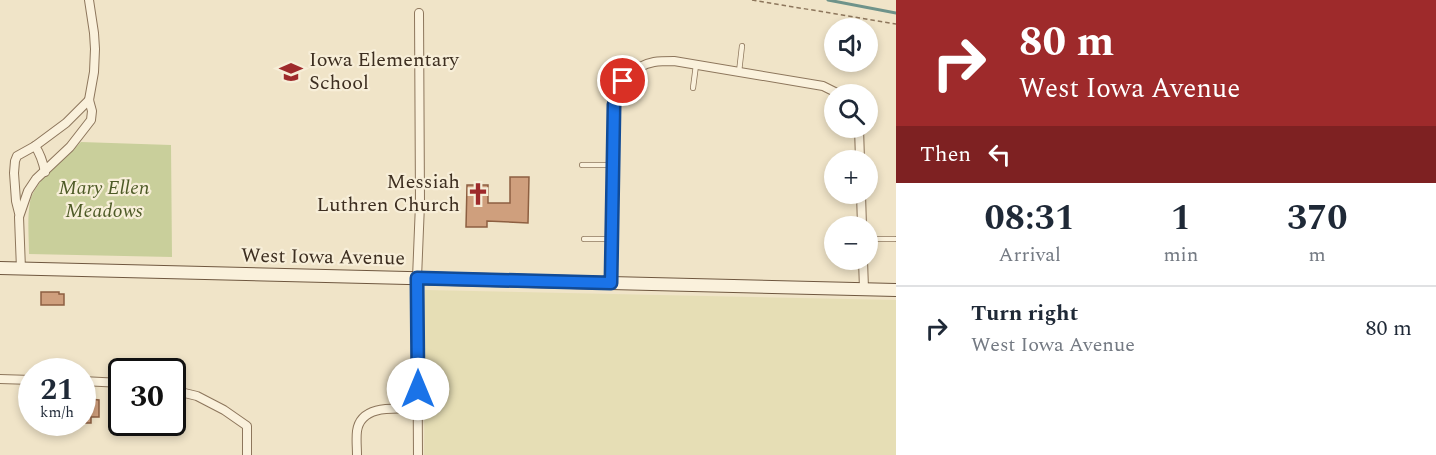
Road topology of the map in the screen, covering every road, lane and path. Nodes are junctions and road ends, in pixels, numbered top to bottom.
1 (89, 0) edge
2 (752, 0) edge
3 (419, 13) dead end
4 (896, 24) edge
5 (742, 46) dead end
6 (696, 65) junction
7 (739, 72) junction
8 (824, 86) edge
9 (693, 88) dead end
10 (89, 100) junction
11 (35, 146) junction
12 (582, 165) dead end
13 (614, 165) junction
14 (45, 172) junction
15 (19, 217) junction
16 (584, 239) dead end
17 (612, 239) junction
18 (878, 239) edge
19 (895, 239) edge
20 (0, 268) edge
21 (21, 269) junction
22 (863, 270) edge
23 (417, 278) junction
24 (611, 283) junction
25 (864, 289) junction
26 (896, 290) edge
27 (0, 379) edge
28 (18, 380) edge
29 (186, 393) edge
30 (418, 409) junction
31 (247, 455) edge
32 (357, 455) edge
33 (418, 455) edge

1 - 10 street
2 - 4 path
3 - 23 street
5 - 7 lane
6 - 7 street
6 - 9 lane
6 - 13 street
7 - 8 street
10 - 11 street
10 - 14 street
11 - 14 street
11 - 15 street
12 - 13 lane
13 - 17 street
14 - 15 street
15 - 21 street
16 - 17 lane
17 - 24 street
18 - 19 lane
20 - 21 street, West Iowa Avenue
21 - 23 street, West Iowa Avenue
22 - 25 street
23 - 24 street, West Iowa Avenue
23 - 30 street
24 - 25 street, West Iowa Avenue
25 - 26 street, West Iowa Avenue
27 - 28 street
29 - 31 street
30 - 32 street
30 - 33 street

